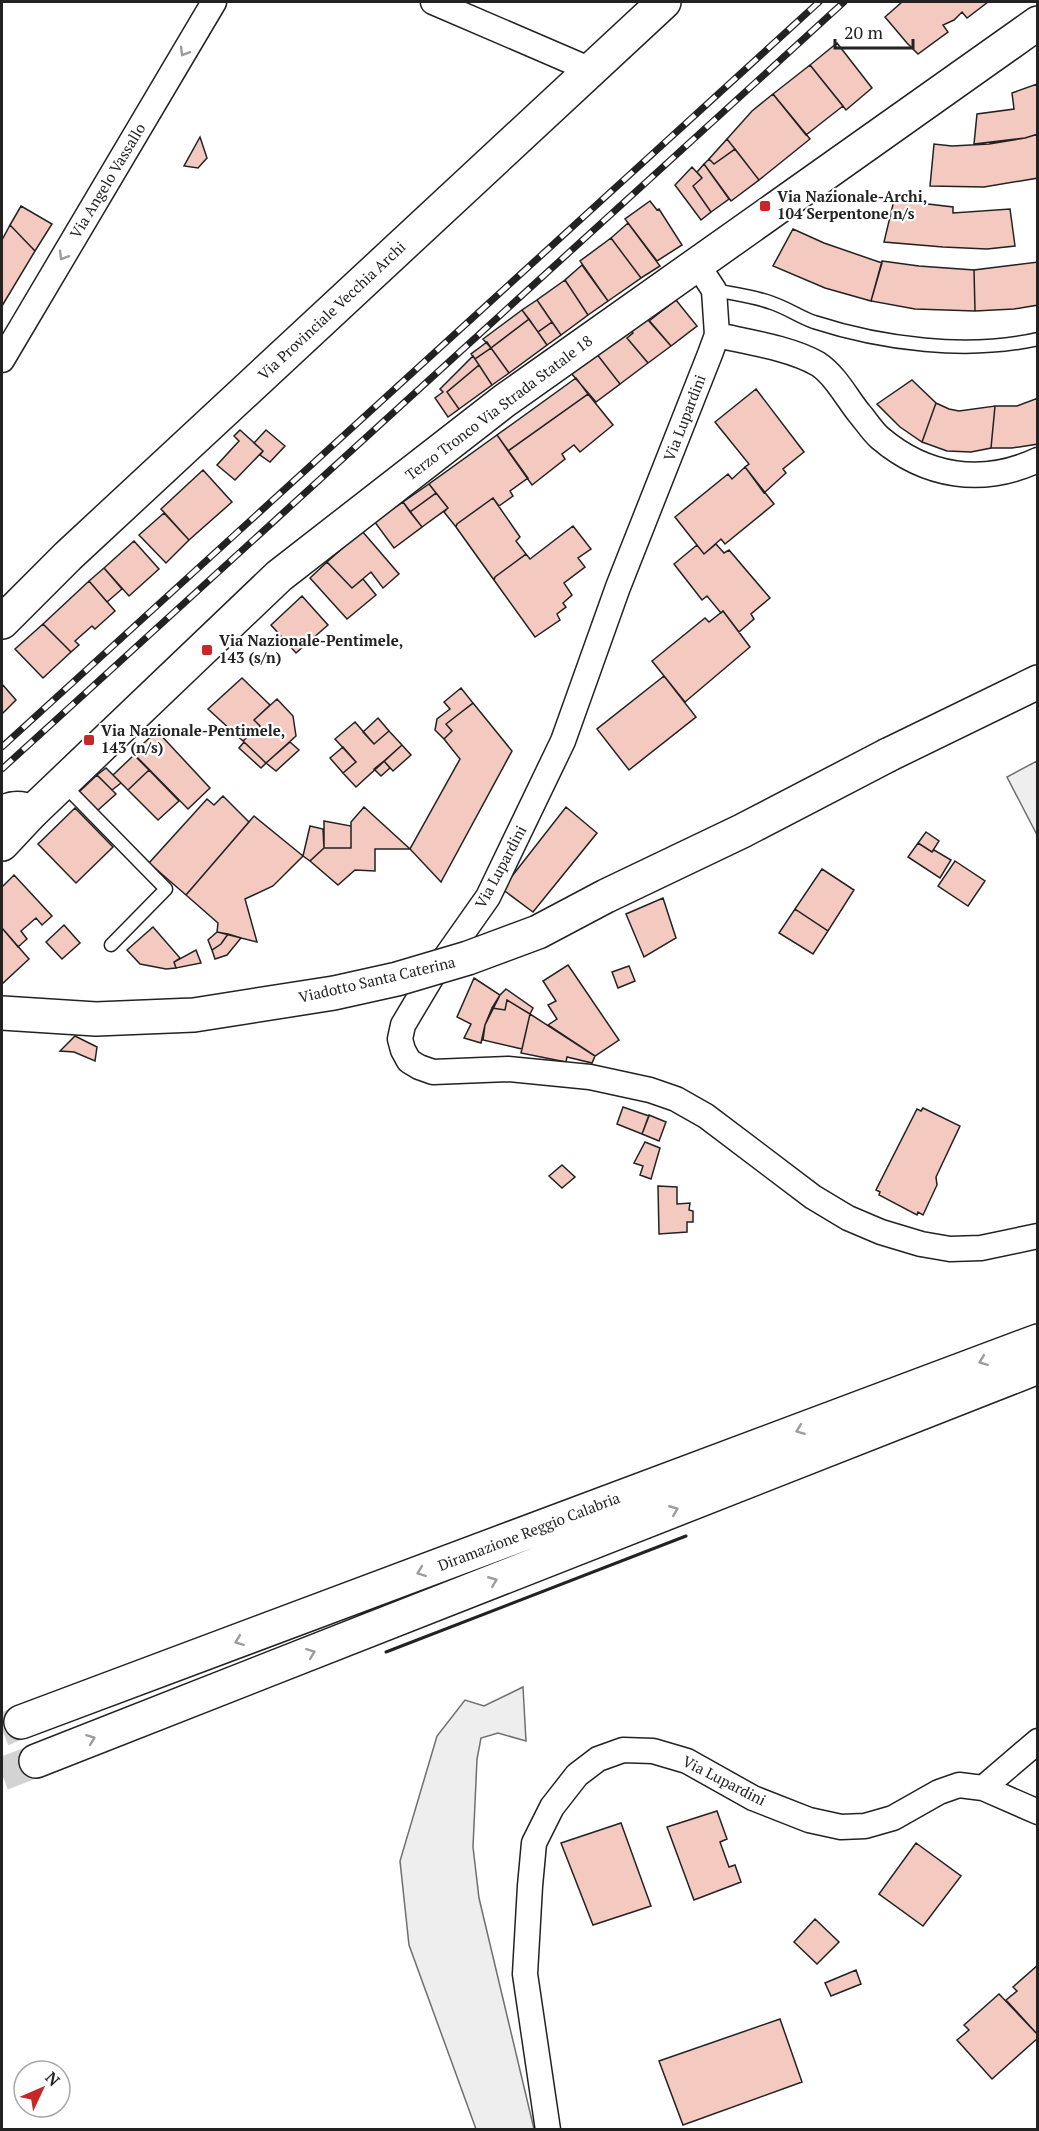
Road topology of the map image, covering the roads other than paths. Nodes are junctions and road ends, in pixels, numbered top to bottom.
1 (214, 2) edge
2 (433, 2) edge
3 (664, 2) edge
4 (1038, 23) edge
5 (591, 70) junction
6 (705, 277) junction
7 (717, 335) junction
8 (1038, 339) edge
9 (2, 360) edge
10 (1038, 460) edge
11 (2, 622) edge
12 (1038, 682) edge
13 (62, 784) junction
14 (17, 812) edge
15 (2, 844) edge
16 (111, 945) dead end
17 (2, 1013) edge
18 (1038, 1236) edge
19 (1038, 1341) edge
20 (1038, 1367) edge
21 (21, 1722) tunnel mouth
22 (1038, 1741) edge
23 (36, 1761) tunnel mouth
24 (983, 1788) junction
25 (1038, 1812) edge
26 (548, 2130) edge

1 -> 9 street, Via Angelo Vassallo
2 - 5 street
3 - 5 main road, Via Provinciale Vecchia Archi
4 - 6 main road, Terzo Tronco Via Strada Statale 18
5 - 11 main road, Via Provinciale Vecchia Archi
6 - 7 street, Via Lupardini
6 - 8 lane
6 - 13 main road, Terzo Tronco Via Strada Statale 18
7 - 10 street
7 - 18 street, Via Lupardini
12 - 17 main road, Viadotto Santa Caterina, bridge
13 - 14 main road, Terzo Tronco Via Strada Statale 18
13 - 16 lane
14 - 15 main road, Terzo Tronco Via Strada Statale 18
19 -> 21 main road, Diramazione Reggio Calabria
23 -> 20 main road
22 - 24 street
24 - 25 street
24 - 26 street, Via Lupardini

